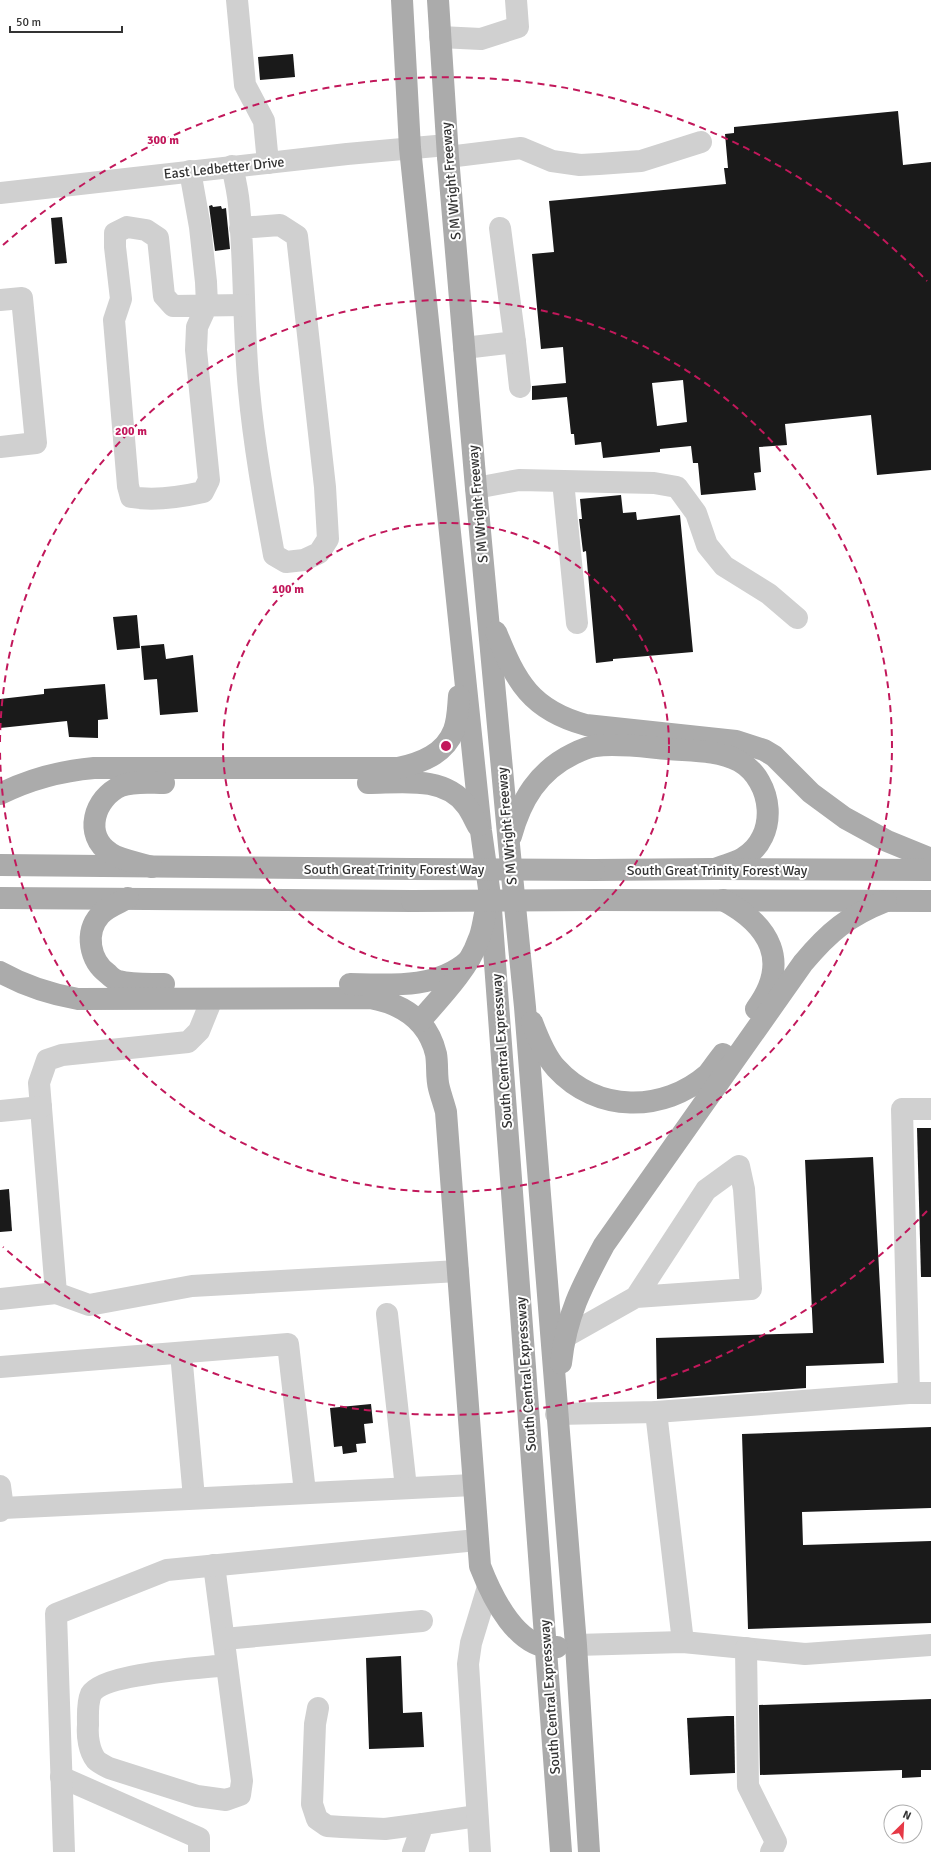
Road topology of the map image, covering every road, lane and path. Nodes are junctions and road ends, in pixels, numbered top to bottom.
1 (237, 0) edge
2 (402, 0) edge
3 (438, 0) edge
4 (516, 0) edge
5 (440, 37) junction
6 (701, 142) dead end
7 (410, 148) junction
8 (448, 151) junction
9 (268, 163) junction
10 (232, 166) junction
11 (190, 171) junction
12 (0, 193) edge
13 (240, 228) junction
14 (500, 228) dead end
15 (0, 300) edge
16 (244, 305) junction
17 (207, 306) junction
18 (516, 342) junction
19 (464, 348) junction
20 (520, 387) dead end
21 (0, 446) edge
22 (563, 481) junction
23 (476, 488) junction
24 (487, 609) junction
25 (797, 618) dead end
26 (577, 623) dead end
27 (464, 667) junction
28 (0, 794) edge
29 (481, 831) junction
30 (509, 844) junction
31 (931, 858) edge
32 (0, 865) edge
33 (152, 866) junction
34 (715, 869) junction
35 (931, 870) edge
36 (490, 896) junction
37 (0, 898) edge
38 (128, 898) junction
39 (723, 900) junction
40 (931, 901) edge
41 (886, 902) junction
42 (469, 960) junction
43 (0, 972) edge
44 (383, 984) junction
45 (212, 999) junction
46 (525, 1007) junction
47 (424, 1017) junction
48 (41, 1107) junction
49 (931, 1108) edge
50 (0, 1110) edge
51 (458, 1271) junction
52 (56, 1293) junction
53 (636, 1297) junction
54 (0, 1299) edge
55 (387, 1314) dead end
56 (565, 1337) junction
57 (181, 1353) junction
58 (0, 1367) edge
59 (909, 1393) junction
60 (931, 1393) edge
61 (556, 1412) junction
62 (656, 1412) junction
63 (473, 1485) junction
64 (0, 1486) edge
65 (406, 1488) junction
66 (305, 1492) junction
67 (194, 1498) junction
68 (2, 1510) edge
69 (477, 1540) junction
70 (214, 1565) junction
71 (488, 1587) junction
72 (422, 1620) dead end
73 (224, 1639) junction
74 (683, 1642) junction
75 (576, 1644) junction
76 (931, 1645) edge
77 (547, 1648) junction
78 (746, 1648) junction
79 (227, 1665) junction
80 (318, 1708) dead end
81 (61, 1777) junction
82 (477, 1816) junction
83 (423, 1824) junction
84 (64, 1852) edge
85 (199, 1852) edge
86 (414, 1852) edge
87 (480, 1852) edge
88 (561, 1852) edge
89 (589, 1852) edge
90 (771, 1852) edge

1 - 9 street
2 - 7 main road, S M Wright Freeway
3 - 5 main road, S M Wright Freeway
4 - 5 street
5 - 8 main road, S M Wright Freeway
6 - 8 street, East Ledbetter Drive
7 - 8 street, East Ledbetter Drive
7 - 9 street, East Ledbetter Drive
7 - 27 main road, S M Wright Freeway
8 - 19 main road, S M Wright Freeway
9 - 10 street, East Ledbetter Drive
10 - 11 street, East Ledbetter Drive
10 - 13 street
11 - 12 street, East Ledbetter Drive
11 - 17 street
13 - 16 street
13 - 16 street
14 - 18 street
15 - 21 street
16 - 17 street
17 - 17 street
18 - 19 street
18 - 20 street
19 - 23 main road, S M Wright Freeway
22 - 23 street
22 - 25 street
22 - 26 street
23 - 24 main road, S M Wright Freeway
24 - 30 main road, S M Wright Freeway
24 - 31 main road
27 - 28 main road
27 - 29 main road, S M Wright Freeway
29 - 33 main road
29 - 36 main road, S M Wright Freeway
30 - 34 main road
30 - 46 main road, S M Wright Freeway
32 - 33 main road, South Great Trinity Forest Way
33 - 34 main road, South Great Trinity Forest Way, bridge
34 - 35 main road, South Great Trinity Forest Way
36 - 42 main road
36 - 77 main road, South Central Expressway
37 - 38 main road
38 - 39 main road, bridge
38 - 44 main road
39 - 41 main road
39 - 46 main road
40 - 41 main road
41 - 56 main road
42 - 44 main road
42 - 47 main road
43 - 45 main road
44 - 47 main road
45 - 47 main road
45 - 48 street
46 - 61 main road, South Central Expressway
47 - 51 main road
48 - 50 street
48 - 52 street
49 - 59 street
51 - 52 street
51 - 63 main road
52 - 54 street
53 - 53 street
53 - 56 street
55 - 65 street
56 - 61 main road
57 - 58 street
57 - 66 street
57 - 67 street
59 - 60 street
59 - 62 street
61 - 62 street
61 - 75 main road, South Central Expressway
62 - 74 street
63 - 65 street
63 - 69 main road
64 - 68 street
65 - 66 street
66 - 67 street
67 - 68 street
69 - 70 street
69 - 71 main road
70 - 73 street
70 - 81 street
71 - 77 main road
71 - 82 street
72 - 73 street
73 - 79 street
74 - 75 street
74 - 78 street
75 - 77 main road
75 - 89 main road, South Central Expressway
76 - 78 street
77 - 88 main road, South Central Expressway
78 - 90 street
79 - 79 street
80 - 83 street
81 - 84 street
81 - 85 street
82 - 83 street
82 - 87 street
83 - 86 street

